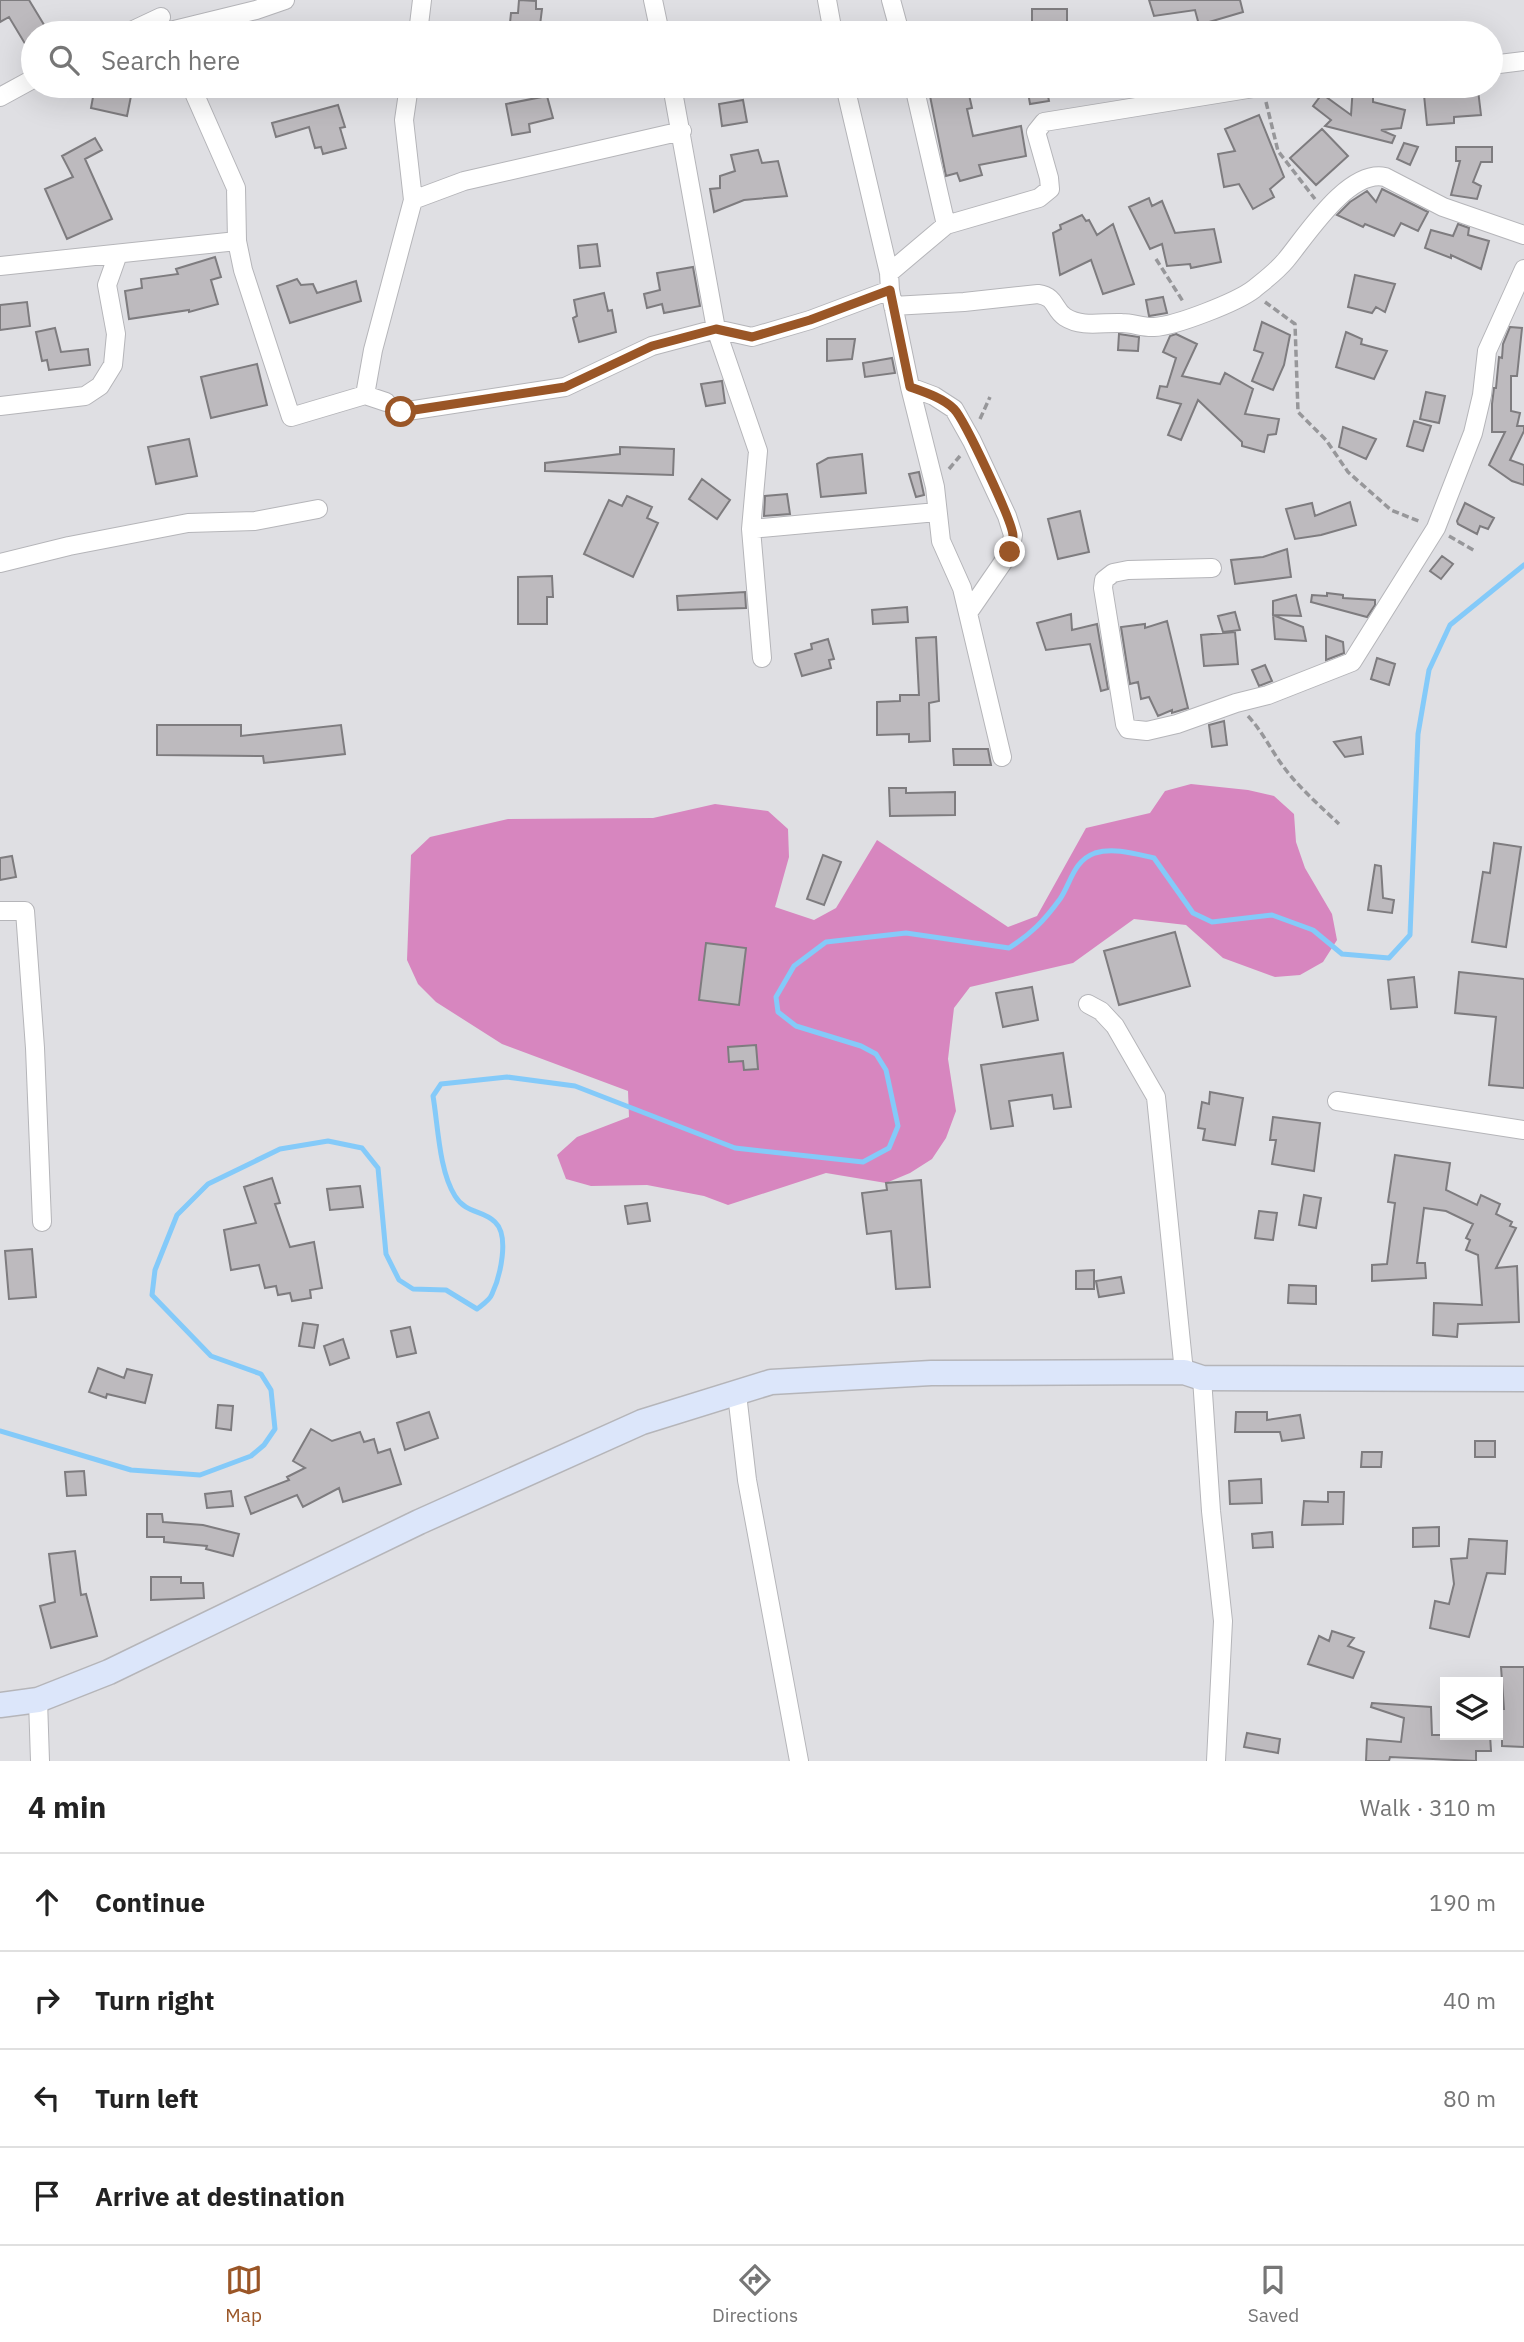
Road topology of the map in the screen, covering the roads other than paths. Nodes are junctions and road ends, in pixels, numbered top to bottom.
1 (285, 0) edge
2 (422, 0) edge
3 (653, 0) edge
4 (827, 0) edge
5 (891, 0) edge
6 (162, 21) edge
7 (419, 21) edge
8 (657, 21) edge
9 (831, 21) edge
10 (897, 21) edge
11 (1524, 61) edge
12 (1503, 64) edge
13 (21, 86) edge
14 (0, 97) edge
15 (196, 98) edge
16 (408, 98) edge
17 (675, 98) edge
18 (848, 98) edge
19 (917, 98) edge
20 (1189, 98) edge
21 (682, 131) junction
22 (413, 200) junction
23 (946, 225) junction
24 (1524, 235) edge
25 (237, 241) junction
26 (118, 254) junction
27 (0, 266) edge
28 (1524, 270) edge
29 (890, 289) junction
30 (716, 329) junction
31 (910, 387) junction
32 (365, 395) junction
33 (0, 406) edge
34 (318, 509) dead end
35 (937, 512) junction
36 (751, 529) junction
37 (0, 563) edge
38 (1212, 568) dead end
39 (968, 613) junction
40 (762, 658) dead end
41 (1002, 757) dead end
42 (0, 911) edge
43 (1088, 1004) dead end
44 (1337, 1101) dead end
45 (1524, 1129) edge
46 (42, 1222) dead end
47 (1193, 1375) junction
48 (1524, 1379) edge
49 (737, 1394) junction
50 (38, 1700) junction
51 (0, 1704) edge
52 (40, 1761) edge
53 (799, 1761) edge
54 (1216, 1761) edge

1 - 6 street
2 - 7 street
3 - 8 street
4 - 9 street
5 - 10 street
11 - 12 street
13 - 14 street
15 - 25 street
16 - 22 street
17 - 21 street
18 - 29 street
19 - 23 street
20 - 23 street
21 - 22 street
21 - 30 street
22 - 32 street
23 - 29 street
24 - 29 street
25 - 26 street
25 - 32 street
26 - 27 street
26 - 33 street
28 - 38 street
29 - 30 street
29 - 31 street
30 - 32 street
30 - 36 street
31 - 35 street
31 - 39 street
34 - 37 street
35 - 36 street
35 - 39 street
36 - 40 street
39 - 41 street
42 - 46 street
43 - 47 street
44 - 45 street
47 - 48 street
47 - 49 street
47 - 54 street
49 - 50 street
49 - 53 street
50 - 51 street
50 - 52 street

